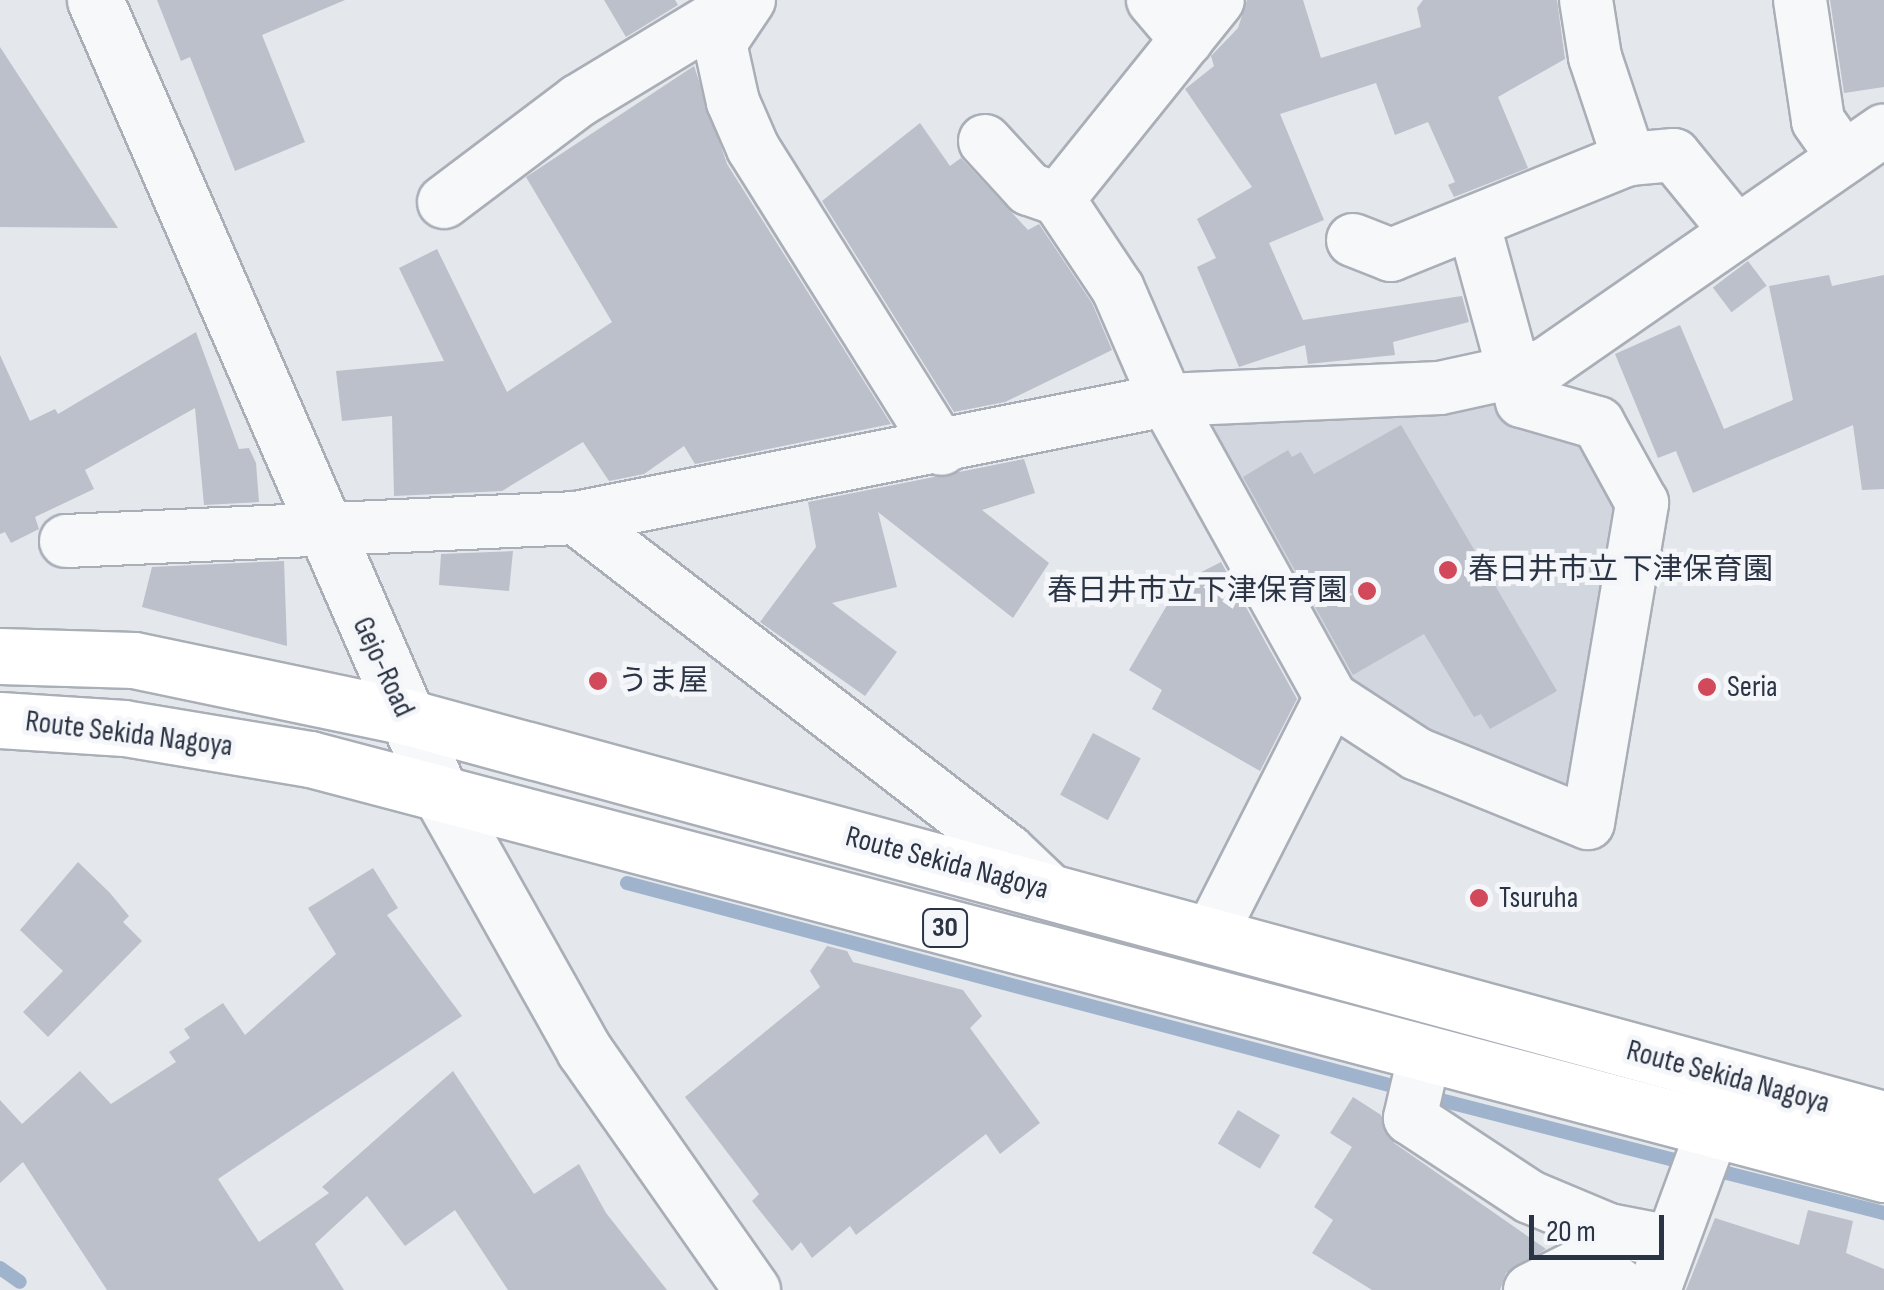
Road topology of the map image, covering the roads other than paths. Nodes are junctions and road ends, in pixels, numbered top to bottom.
1 (96, 0) edge
2 (1154, 0) edge
3 (1800, 0) edge
4 (1589, 1) edge
5 (730, 11) edge
6 (1203, 20) edge
7 (984, 142) dead end
8 (1864, 144) edge
9 (1629, 159) junction
10 (1058, 199) junction
11 (444, 202) dead end
12 (1474, 226) junction
13 (1737, 232) junction
14 (1353, 240) dead end
15 (1515, 371) junction
16 (1166, 400) junction
17 (942, 449) junction
18 (576, 518) junction
19 (321, 532) junction
20 (66, 541) dead end
21 (0, 656) edge
22 (1331, 698) junction
23 (407, 718) junction
24 (0, 720) edge
25 (442, 797) junction
26 (1050, 890) junction
27 (1210, 936) junction
28 (1425, 1053) junction
29 (1884, 1119) edge
30 (1714, 1127) junction
31 (1884, 1174) edge
32 (1608, 1260) edge
33 (1662, 1266) edge
34 (752, 1290) edge
35 (1530, 1290) edge

1 - 19 street, Gejo-Road
2 - 6 street
3 - 8 street
4 - 9 street
5 - 11 street
5 - 17 street
6 - 10 street
7 - 10 street
8 - 13 street
9 - 12 street
9 - 13 street
10 - 16 street
12 - 14 street
12 - 15 street
13 - 15 street
15 - 16 street
15 - 22 street
16 - 17 street
16 - 22 street
17 - 18 street
18 - 19 street
18 - 26 street
19 - 20 street
19 - 23 street, Gejo-Road
21 - 23 main road, Route Sekida Nagoya / 30
22 - 27 street
23 - 25 street, Gejo-Road
23 - 26 main road, Route Sekida Nagoya / 30
24 - 25 main road, Route Sekida Nagoya / 30
25 - 28 main road, Route Sekida Nagoya / 30
25 - 34 street, Gejo-Road
26 - 27 main road, Route Sekida Nagoya / 30
27 - 29 main road, Route Sekida Nagoya / 30
28 - 30 main road, Route Sekida Nagoya / 30
28 - 32 street
30 - 31 main road, Route Sekida Nagoya / 30
30 - 33 street
32 - 33 street
32 - 35 street

